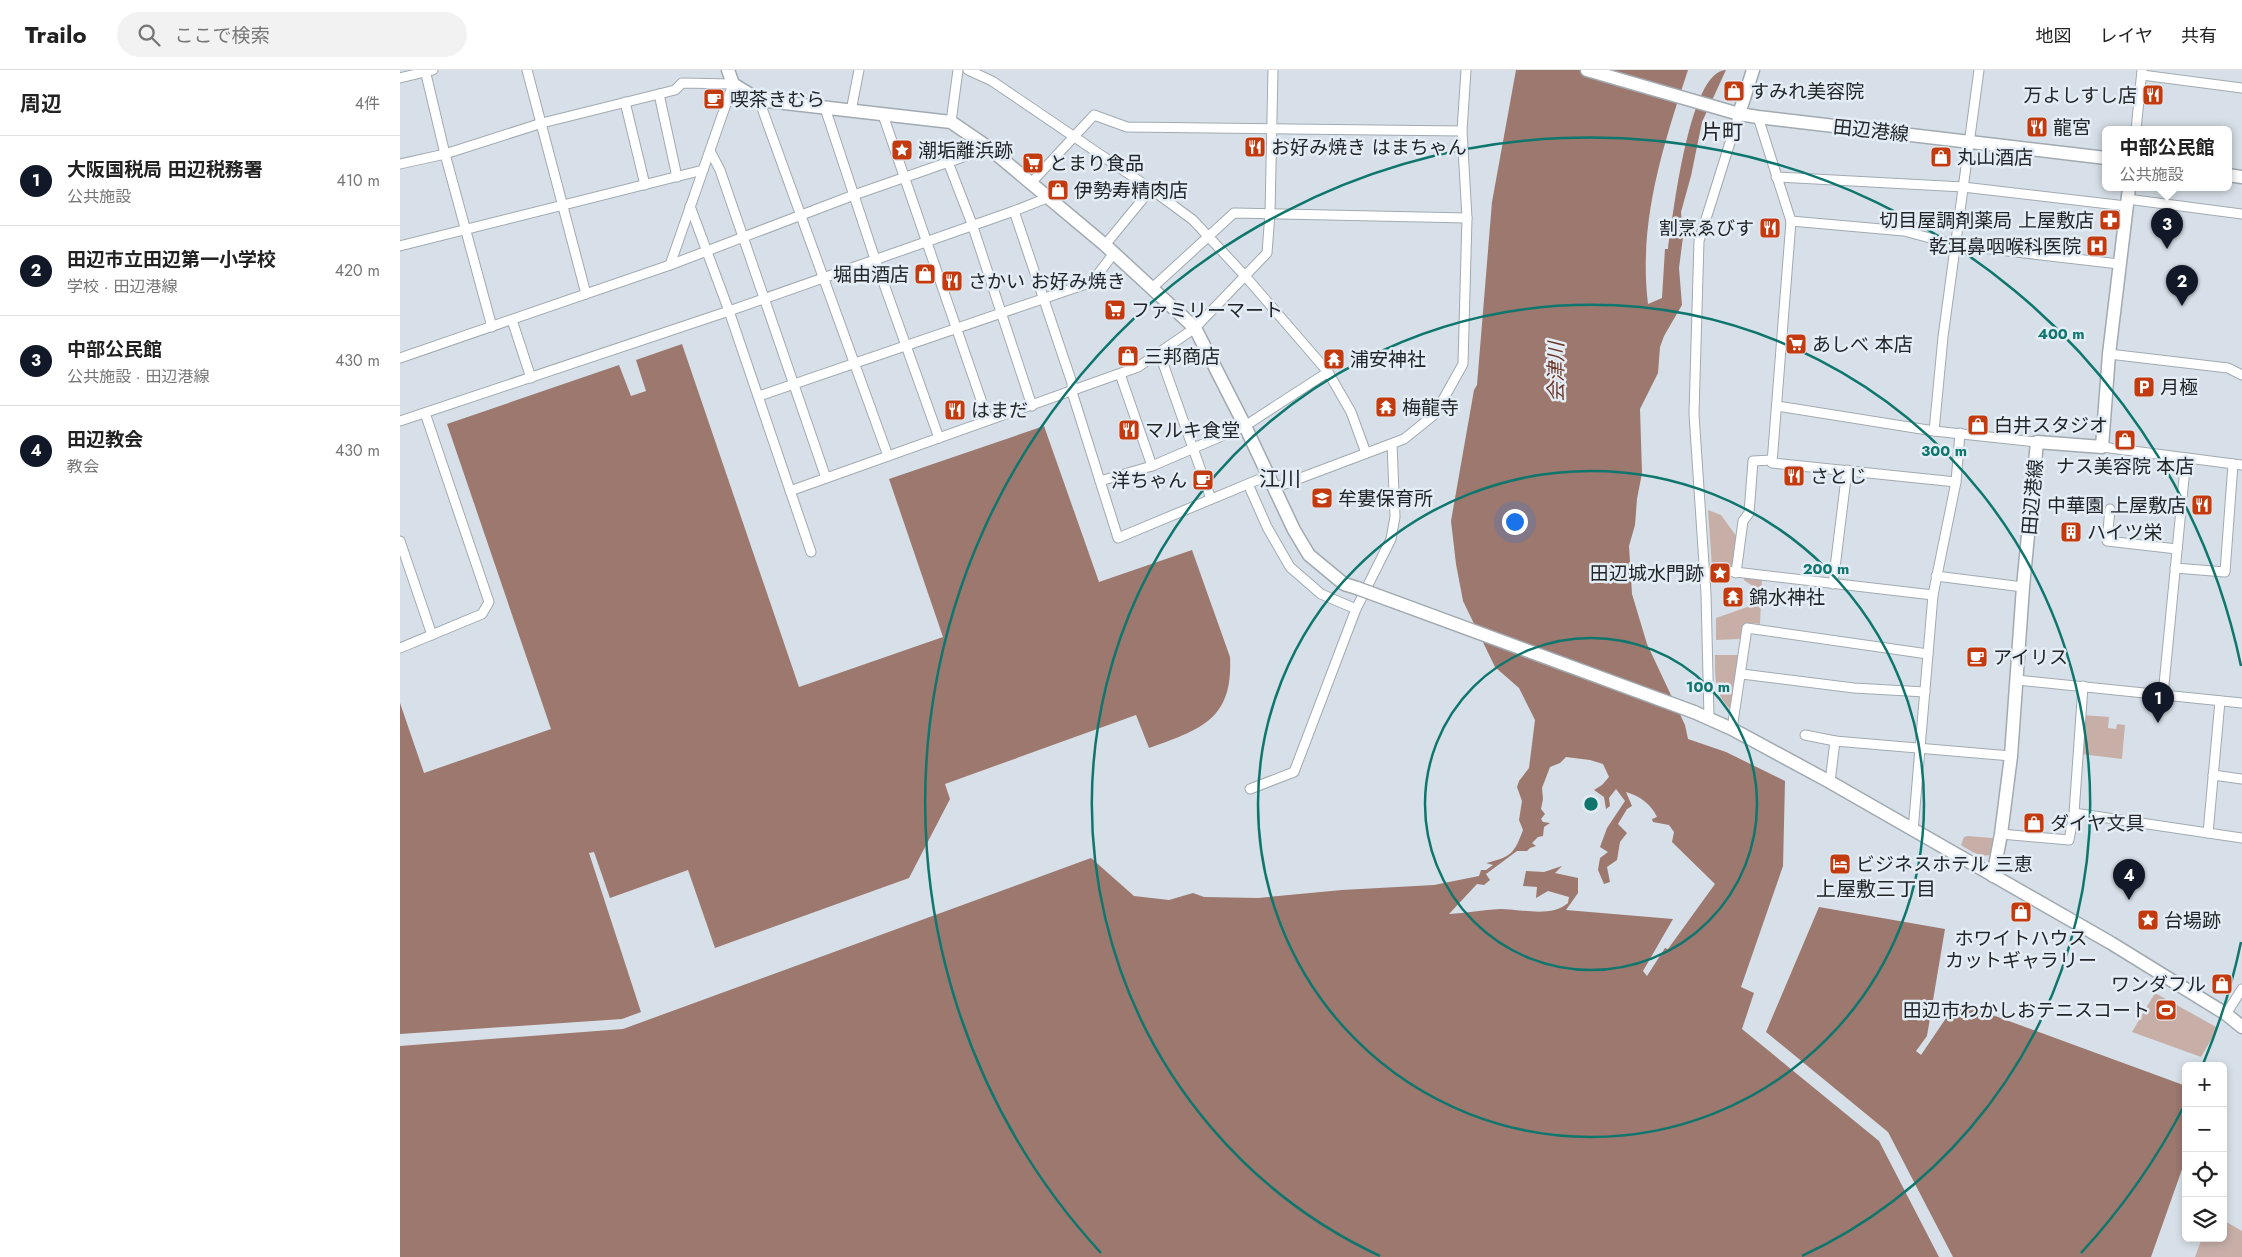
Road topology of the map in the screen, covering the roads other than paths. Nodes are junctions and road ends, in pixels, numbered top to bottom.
1 (527, 70) edge
2 (728, 70) edge
3 (858, 70) edge
4 (958, 70) edge
5 (968, 70) edge
6 (1273, 70) edge
7 (1466, 70) edge
8 (1587, 70) edge
9 (1753, 70) edge
10 (1978, 70) edge
11 (428, 71) edge
12 (2142, 72) edge
13 (400, 78) edge
14 (733, 84) junction
15 (2242, 88) edge
16 (659, 94) junction
17 (759, 100) junction
18 (625, 102) junction
19 (825, 108) junction
20 (851, 111) junction
21 (1733, 112) junction
22 (883, 115) junction
23 (1758, 117) junction
24 (951, 122) junction
25 (542, 123) junction
26 (2136, 126) edge
27 (1272, 130) junction
28 (1462, 131) junction
29 (1074, 137) junction
30 (1970, 141) junction
31 (989, 148) junction
32 (710, 151) junction
33 (445, 154) junction
34 (2102, 158) edge
35 (948, 162) junction
36 (400, 164) edge
37 (703, 170) junction
38 (677, 177) junction
39 (1776, 177) junction
40 (903, 178) junction
41 (1031, 184) junction
42 (645, 185) junction
43 (1963, 187) junction
44 (1151, 189) junction
45 (854, 195) junction
46 (1047, 198) junction
47 (2127, 198) edge
48 (562, 206) junction
49 (690, 206) junction
50 (1014, 211) junction
51 (1270, 213) junction
52 (2242, 214) edge
53 (801, 216) junction
54 (1467, 218) junction
55 (1791, 221) junction
56 (972, 224) junction
57 (465, 230) junction
58 (743, 237) junction
59 (1208, 237) junction
60 (926, 241) junction
61 (1956, 245) junction
62 (400, 246) edge
63 (1109, 249) junction
64 (707, 250) junction
65 (875, 259) junction
66 (2119, 264) junction
67 (670, 265) junction
68 (824, 277) junction
69 (1246, 277) junction
70 (1151, 289) junction
71 (586, 294) junction
72 (765, 298) junction
73 (1044, 299) junction
74 (729, 311) junction
75 (1000, 313) junction
76 (512, 320) junction
77 (492, 327) junction
78 (957, 328) junction
79 (1195, 328) junction
80 (906, 344) junction
81 (1159, 352) junction
82 (2109, 354) junction
83 (400, 358) edge
84 (856, 362) junction
85 (1328, 372) junction
86 (1120, 374) junction
87 (2242, 375) edge
88 (531, 378) junction
89 (794, 384) junction
90 (1072, 392) junction
91 (759, 396) junction
92 (1032, 406) junction
93 (1777, 406) junction
94 (425, 413) junction
95 (988, 420) junction
96 (400, 421) edge
97 (1245, 426) junction
98 (1934, 431) junction
99 (1960, 434) junction
100 (939, 438) junction
101 (2037, 442) junction
102 (1392, 444) junction
103 (2102, 447) junction
104 (1193, 448) junction
105 (1366, 453) junction
106 (888, 456) junction
107 (2186, 458) junction
108 (1772, 460) junction
109 (2237, 464) edge
110 (1152, 466) junction
111 (1847, 470) junction
112 (1268, 476) junction
113 (826, 478) junction
114 (1100, 481) junction
115 (1956, 482) junction
116 (1248, 484) junction
117 (1274, 488) junction
118 (790, 491) junction
119 (1211, 499) junction
120 (2110, 509) dead end
121 (400, 541) edge
122 (2177, 548) junction
123 (811, 552) dead end
124 (2175, 568) junction
125 (1704, 573) junction
126 (1736, 573) junction
127 (1936, 576) junction
128 (1833, 584) junction
129 (2023, 587) junction
130 (1933, 595) junction
131 (1356, 609) junction
132 (432, 635) junction
133 (400, 648) edge
134 (1928, 654) junction
135 (1742, 674) junction
136 (2018, 680) junction
137 (2083, 686) junction
138 (1925, 692) junction
139 (2163, 695) junction
140 (2220, 701) junction
141 (2242, 704) edge
142 (1709, 717) junction
143 (1732, 729) junction
144 (1805, 735) dead end
145 (1835, 741) junction
146 (1921, 747) junction
147 (2011, 756) junction
148 (2213, 776) junction
149 (2242, 779) edge
150 (1830, 782) junction
151 (1250, 788) dead end
152 (2074, 813) junction
153 (1913, 831) junction
154 (2208, 833) junction
155 (2001, 834) junction
156 (2242, 838) edge
157 (1993, 876) junction
158 (2242, 989) edge
159 (2226, 1014) junction
160 (2242, 1027) edge

1 - 25 street
2 - 14 street
3 - 20 street
4 - 24 street
5 - 29 street
6 - 27 street
7 - 28 street
8 - 21 street, 田辺港線
9 - 21 street
10 - 30 street
11 - 13 street
11 - 33 street
12 - 15 street
12 - 26 street
14 - 16 street
14 - 17 street
14 - 32 street
16 - 18 street
16 - 38 street
17 - 19 street
17 - 53 street
18 - 25 street
18 - 42 street
19 - 20 street
19 - 45 street
20 - 22 street
21 - 23 street, 田辺港線
21 - 125 street
22 - 24 street
22 - 40 street
23 - 30 street, 田辺港線
23 - 39 street
24 - 31 street
25 - 33 street
25 - 48 street
27 - 28 street
27 - 29 street
27 - 51 street
28 - 54 street
29 - 41 street
29 - 44 street
30 - 34 street, 田辺港線
30 - 43 street
31 - 35 street
31 - 41 street
32 - 37 street
32 - 58 street
33 - 36 street
33 - 57 street
35 - 40 street
35 - 56 street
37 - 38 street
37 - 49 street
38 - 42 street
39 - 43 street
39 - 55 street
40 - 45 street
40 - 60 street
41 - 46 street
42 - 48 street
43 - 47 street
43 - 61 street
44 - 59 street
44 - 63 street
45 - 53 street
45 - 65 street
46 - 50 street
46 - 63 street
47 - 52 street
47 - 66 street
48 - 57 street
48 - 71 street
49 - 64 street
49 - 67 street
50 - 56 street
50 - 73 street
51 - 54 street
51 - 59 street
51 - 69 street
53 - 58 street
53 - 68 street
54 - 102 street
55 - 61 street
55 - 93 street
56 - 60 street
56 - 75 street
57 - 62 street
57 - 77 street
58 - 64 street
58 - 72 street
59 - 69 street
59 - 70 street
60 - 65 street
60 - 78 street
61 - 66 street
61 - 98 street
63 - 70 street
63 - 73 street
64 - 67 street
64 - 74 street
65 - 68 street
65 - 80 street
66 - 82 street
67 - 71 street
68 - 72 street
68 - 84 street
69 - 79 street
69 - 85 street
70 - 79 street
71 - 76 street
72 - 74 street
72 - 89 street
73 - 75 street
73 - 90 street
74 - 88 street
74 - 91 street
75 - 78 street
75 - 92 street
76 - 77 street
76 - 88 street
77 - 83 street
78 - 80 street
78 - 95 street
79 - 81 street
79 - 97 street
80 - 84 street
80 - 100 street
81 - 86 street
81 - 104 street
82 - 87 street
82 - 103 street
84 - 89 street
84 - 106 street
85 - 97 street
85 - 105 street
86 - 90 street
86 - 110 street
88 - 94 street
89 - 91 street
89 - 113 street
90 - 92 street
90 - 114 street
91 - 118 street
92 - 95 street
93 - 98 street
93 - 108 street
94 - 96 street
94 - 132 street
95 - 100 street
97 - 104 street
97 - 112 street
98 - 99 street
99 - 101 street
99 - 115 street
100 - 106 street
101 - 103 street, 田辺港線
101 - 129 street, 田辺港線
102 - 105 street
102 - 131 street
103 - 107 street
104 - 110 street
104 - 119 street
105 - 117 street
106 - 113 street
107 - 109 street
107 - 122 street
108 - 111 street
108 - 126 street
109 - 124 street
110 - 114 street
111 - 115 street
111 - 128 street
112 - 116 street
112 - 117 street
113 - 118 street
114 - 119 street
115 - 127 street
116 - 119 street
116 - 131 street
117 - 142 street, bridge
118 - 123 street
120 - 122 street
121 - 132 street
122 - 124 street
124 - 139 street
125 - 126 street
125 - 142 street
126 - 128 street
127 - 129 street
127 - 130 street
128 - 130 street
129 - 136 street, 田辺港線
130 - 134 street
131 - 151 street
132 - 133 street
134 - 135 street
134 - 138 street
135 - 138 street
135 - 143 street
136 - 137 street
136 - 147 street, 田辺港線
137 - 139 street
137 - 152 street
138 - 146 street
139 - 140 street
140 - 141 street
140 - 148 street
142 - 143 street
143 - 150 street
144 - 145 street
145 - 146 street
145 - 150 street
146 - 147 street
146 - 153 street
147 - 155 street, 田辺港線
148 - 149 street
148 - 154 street
150 - 153 street
152 - 154 street
152 - 155 street
153 - 157 street
154 - 156 street
155 - 157 street, 田辺港線
157 - 159 street
158 - 159 street
159 - 160 street

